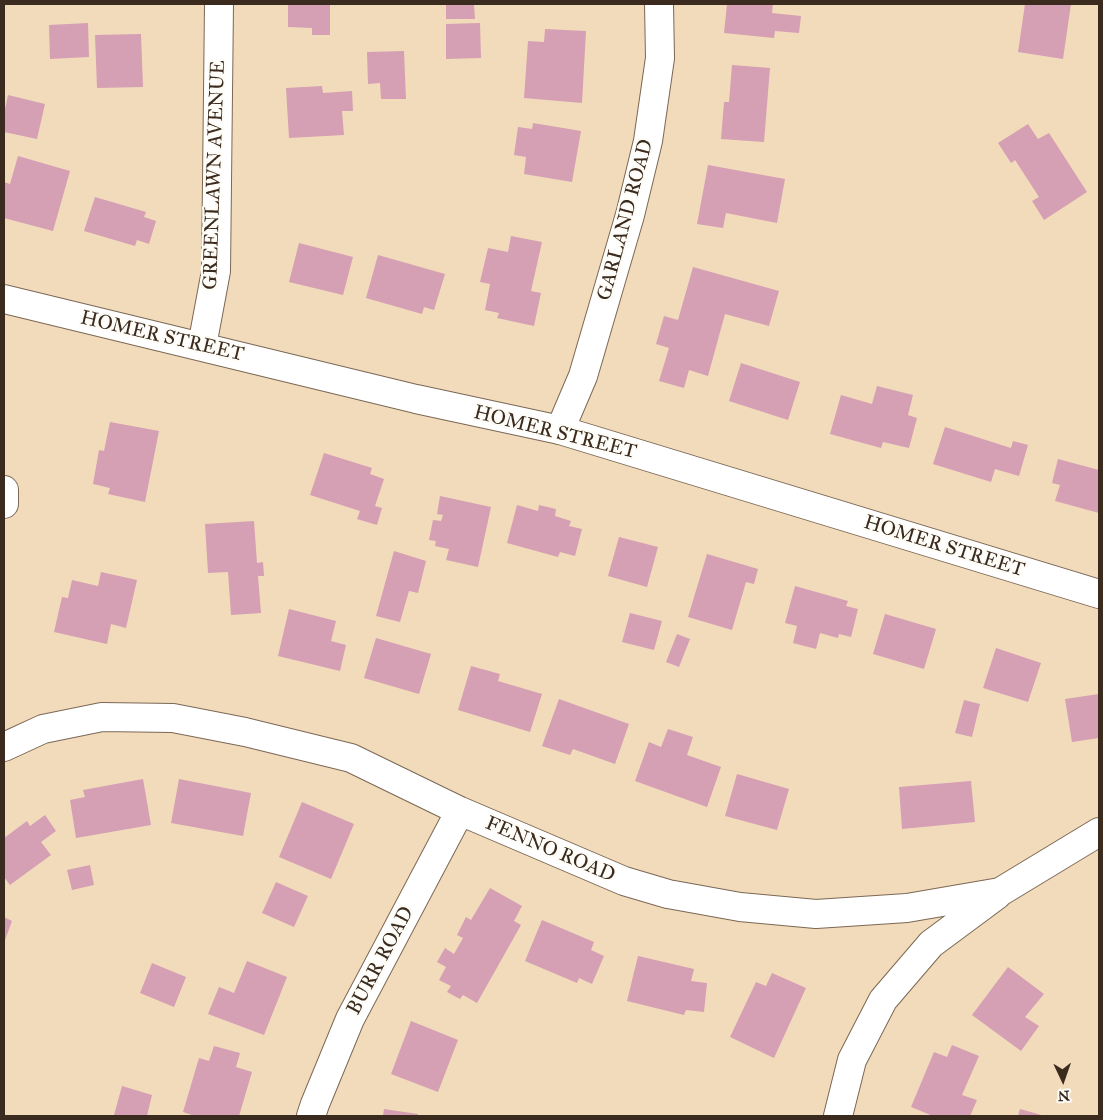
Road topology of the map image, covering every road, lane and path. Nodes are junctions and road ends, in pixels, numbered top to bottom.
1 (219, 4) edge
2 (659, 4) edge
3 (4, 299) edge
4 (202, 346) junction
5 (560, 430) junction
6 (4, 490) edge
7 (4, 504) edge
8 (1099, 594) edge
9 (4, 747) edge
10 (460, 811) junction
11 (1099, 832) edge
12 (1000, 892) junction
13 (312, 1116) edge
14 (838, 1116) edge

1 - 4 street, GREENLAWN AVENUE
2 - 5 street, GARLAND ROAD
3 - 4 street, HOMER STREET
4 - 5 street, HOMER STREET
5 - 8 street, HOMER STREET
6 - 7 street
9 - 10 street, FENNO ROAD
10 - 12 street, FENNO ROAD
10 - 13 street, BURR ROAD
11 - 12 street, FENNO ROAD
12 - 14 street

